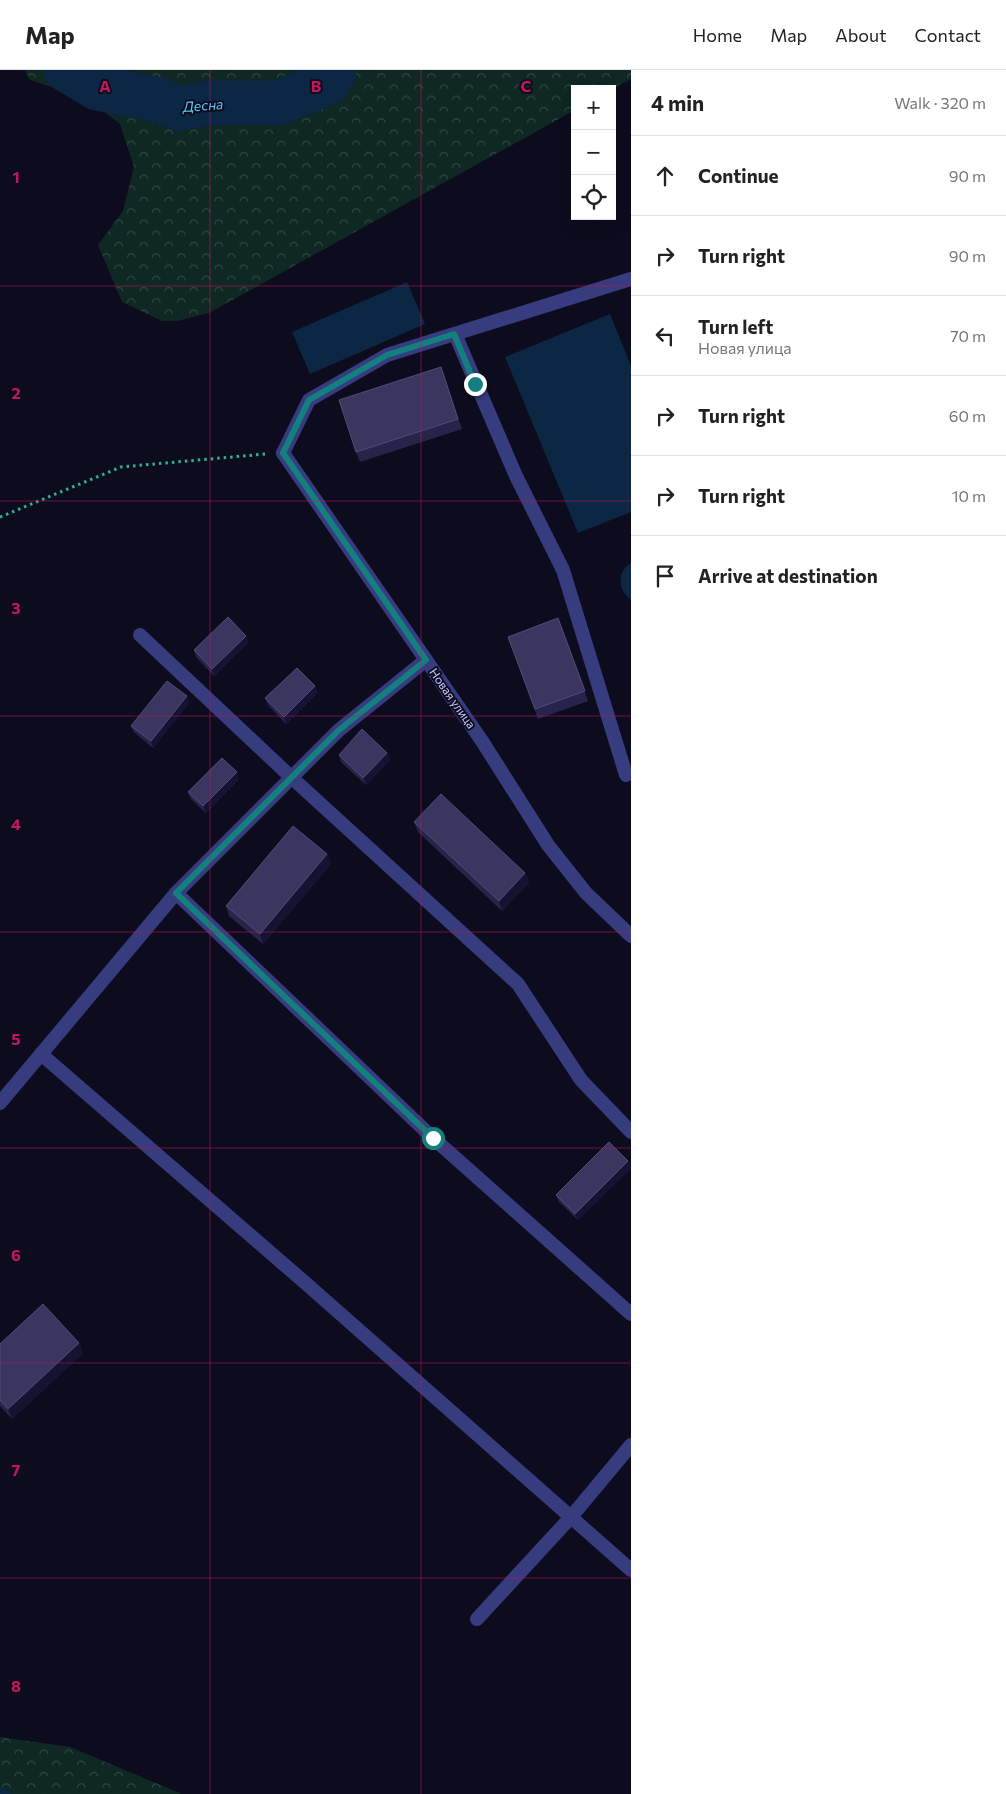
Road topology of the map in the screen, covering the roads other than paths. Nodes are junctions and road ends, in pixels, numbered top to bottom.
1 (631, 279) edge
2 (454, 334) junction
3 (140, 635) dead end
4 (426, 660) junction
5 (626, 775) dead end
6 (291, 777) junction
7 (176, 893) junction
8 (631, 936) edge
9 (41, 1054) junction
10 (0, 1103) edge
11 (631, 1132) edge
12 (631, 1314) edge
13 (631, 1445) edge
14 (571, 1517) junction
15 (631, 1570) edge
16 (477, 1619) dead end

1 - 2 street
2 - 4 street, Новая улица
2 - 5 street
3 - 6 street
4 - 6 street
4 - 8 street, Новая улица
6 - 7 street
6 - 11 street
7 - 9 street
7 - 12 street
9 - 10 street
9 - 14 street
13 - 14 street
14 - 15 street
14 - 16 street

